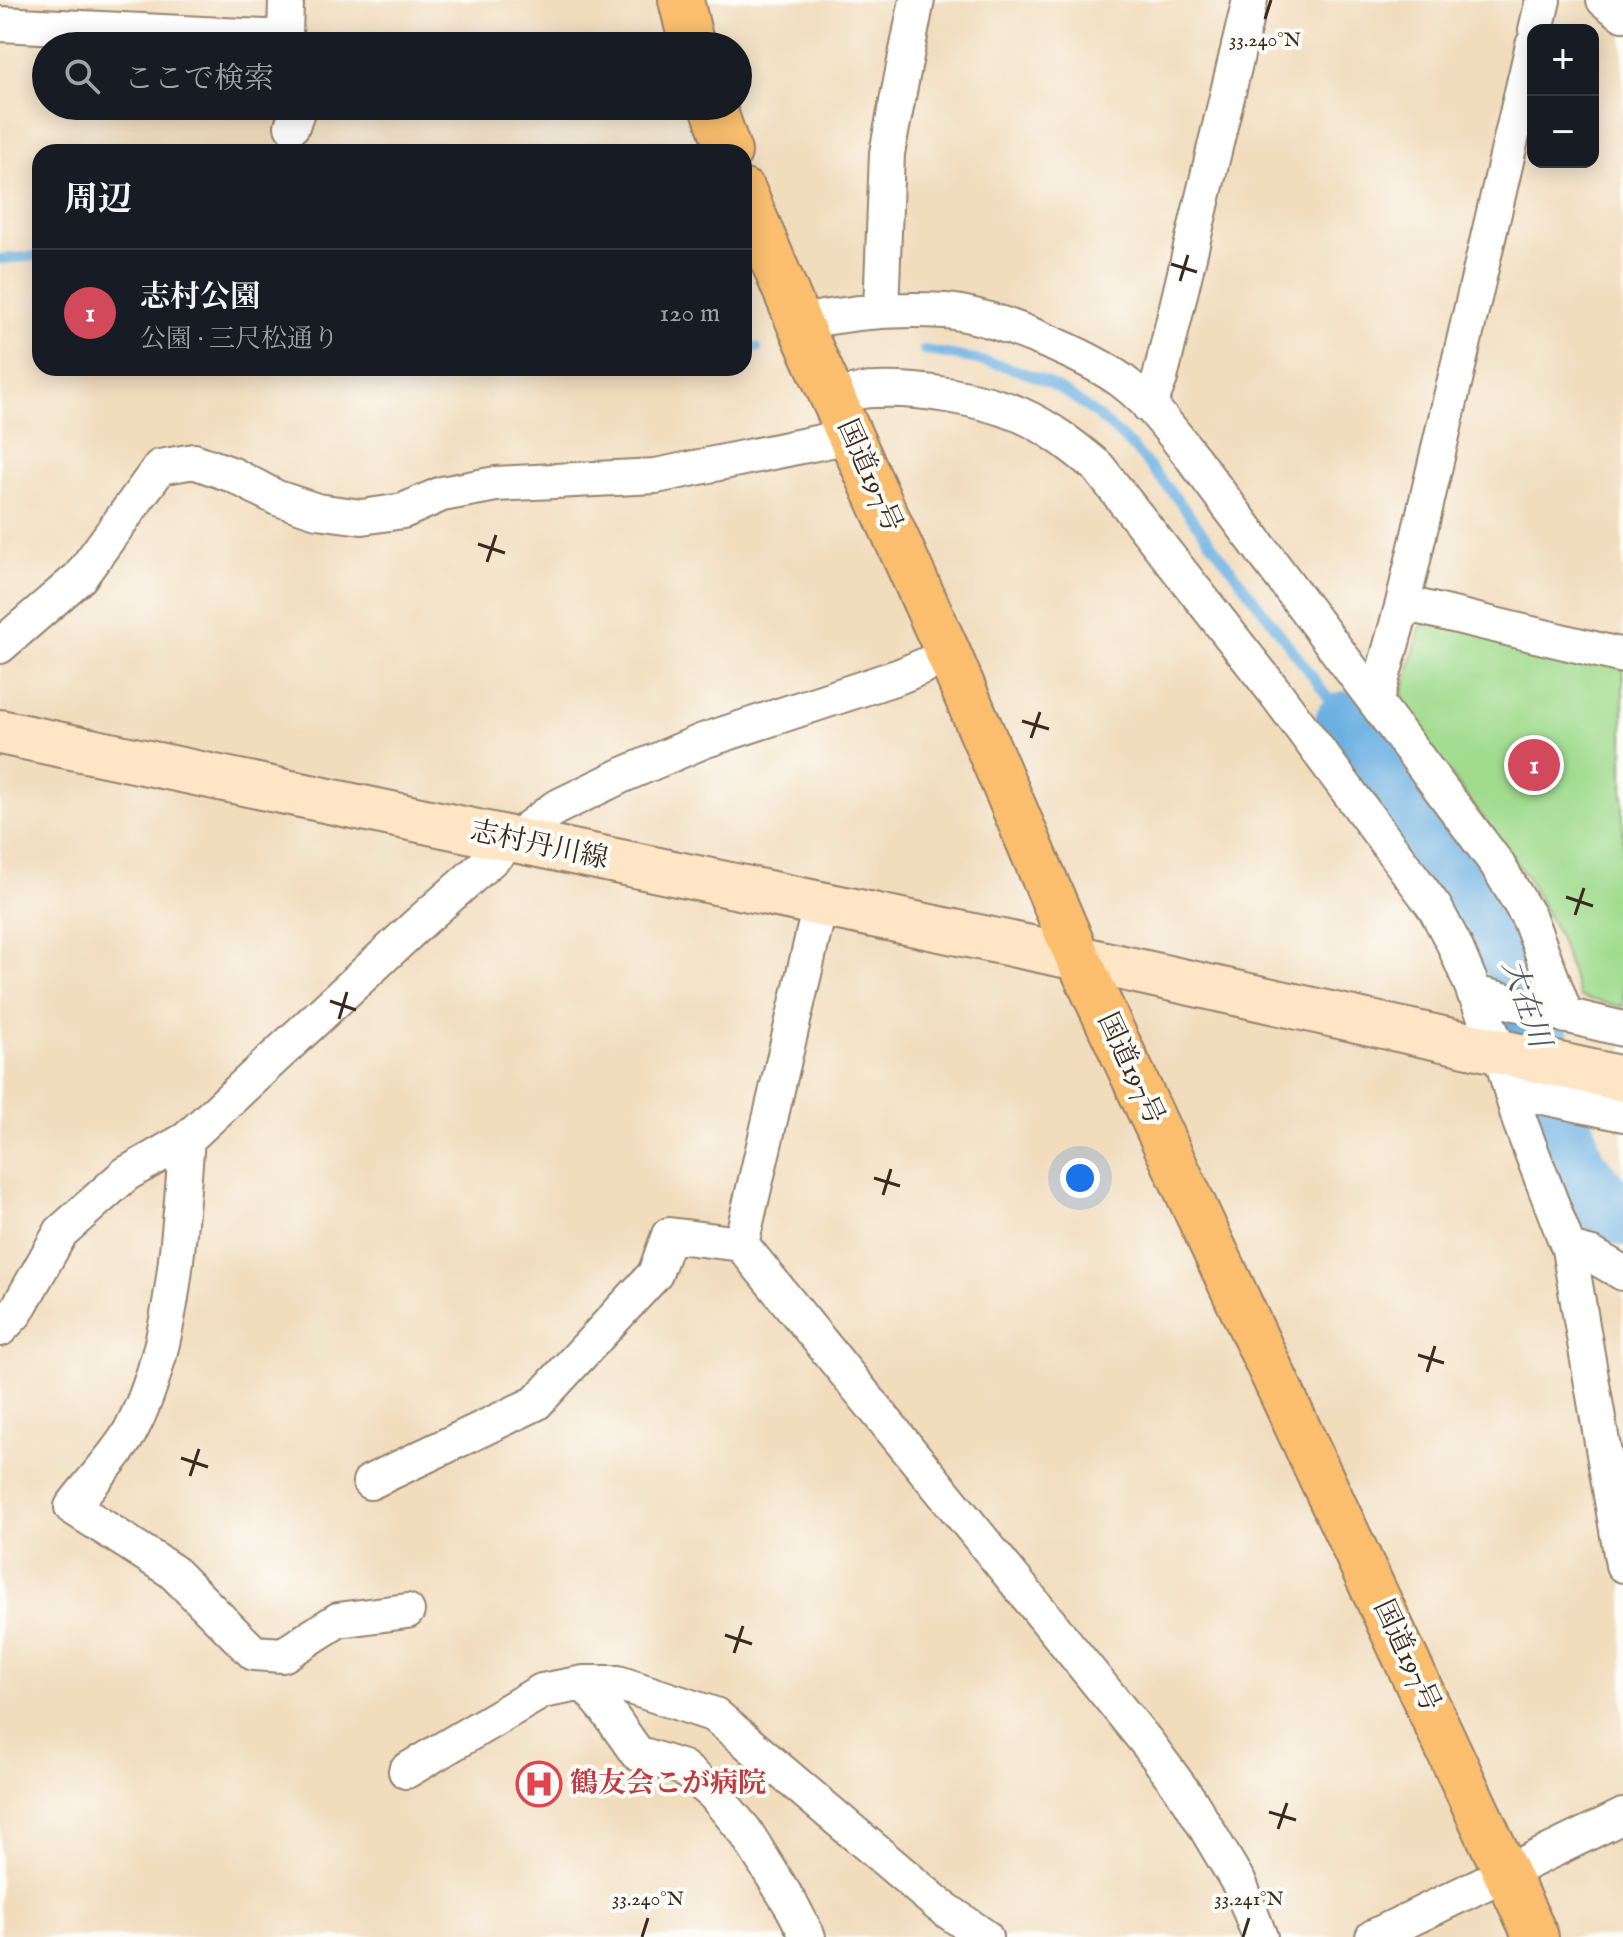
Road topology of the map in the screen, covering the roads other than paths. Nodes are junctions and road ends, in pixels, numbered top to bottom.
1 (286, 0) edge
2 (681, 0) edge
3 (917, 0) edge
4 (1250, 0) edge
5 (1543, 0) edge
6 (1604, 0) edge
7 (1623, 14) edge
8 (0, 24) edge
9 (1537, 24) edge
10 (128, 32) edge
11 (288, 32) edge
12 (689, 32) edge
13 (1527, 71) edge
14 (718, 120) edge
15 (726, 144) edge
16 (752, 211) edge
17 (881, 311) junction
18 (799, 323) junction
19 (832, 397) junction
20 (1149, 406) junction
21 (850, 436) junction
22 (1403, 603) junction
23 (0, 646) edge
24 (949, 655) junction
25 (1623, 656) edge
26 (1376, 700) junction
27 (0, 732) edge
28 (513, 840) junction
29 (820, 905) junction
30 (1078, 958) junction
31 (1488, 997) junction
32 (1559, 1014) junction
33 (1623, 1029) edge
34 (1514, 1073) junction
35 (1623, 1079) edge
36 (1574, 1086) junction
37 (1623, 1114) edge
38 (187, 1139) junction
39 (741, 1244) junction
40 (1569, 1249) junction
41 (1623, 1273) edge
42 (0, 1329) edge
43 (370, 1482) dead end
44 (1623, 1565) edge
45 (407, 1611) dead end
46 (584, 1683) junction
47 (406, 1771) dead end
48 (1623, 1816) edge
49 (1506, 1872) junction
50 (808, 1937) edge
51 (985, 1937) edge
52 (1260, 1937) edge
53 (1373, 1937) edge
54 (1536, 1937) edge

1 - 11 street
2 - 12 highway
3 - 17 street
4 - 20 street
5 - 9 street
6 - 7 street
8 - 10 street
13 - 22 street
14 - 15 highway
16 - 18 highway, 国道197号
17 - 18 street
17 - 20 street
18 - 19 highway, 国道197号
19 - 21 highway, 国道197号
19 - 31 street
20 - 26 street
21 - 23 street
21 - 24 highway, 国道197号
22 - 25 street
22 - 26 street
24 - 28 street
24 - 30 highway, 国道197号
26 - 32 street
27 - 28 street, 志村丹川線
28 - 29 street, 志村丹川線
28 - 38 street
29 - 30 street, 志村丹川線
29 - 39 street
30 - 34 street, 志村丹川線
30 - 49 highway, 国道197号
31 - 32 street
31 - 34 street
32 - 33 street
34 - 36 street, 志村丹川線
34 - 40 street
35 - 36 street, 志村丹川線
36 - 37 street
38 - 42 street
38 - 45 street
39 - 43 street
39 - 52 street
40 - 41 street
40 - 44 street
46 - 47 street
46 - 50 street
46 - 51 street
48 - 49 street
49 - 53 street
49 - 54 highway, 国道197号

